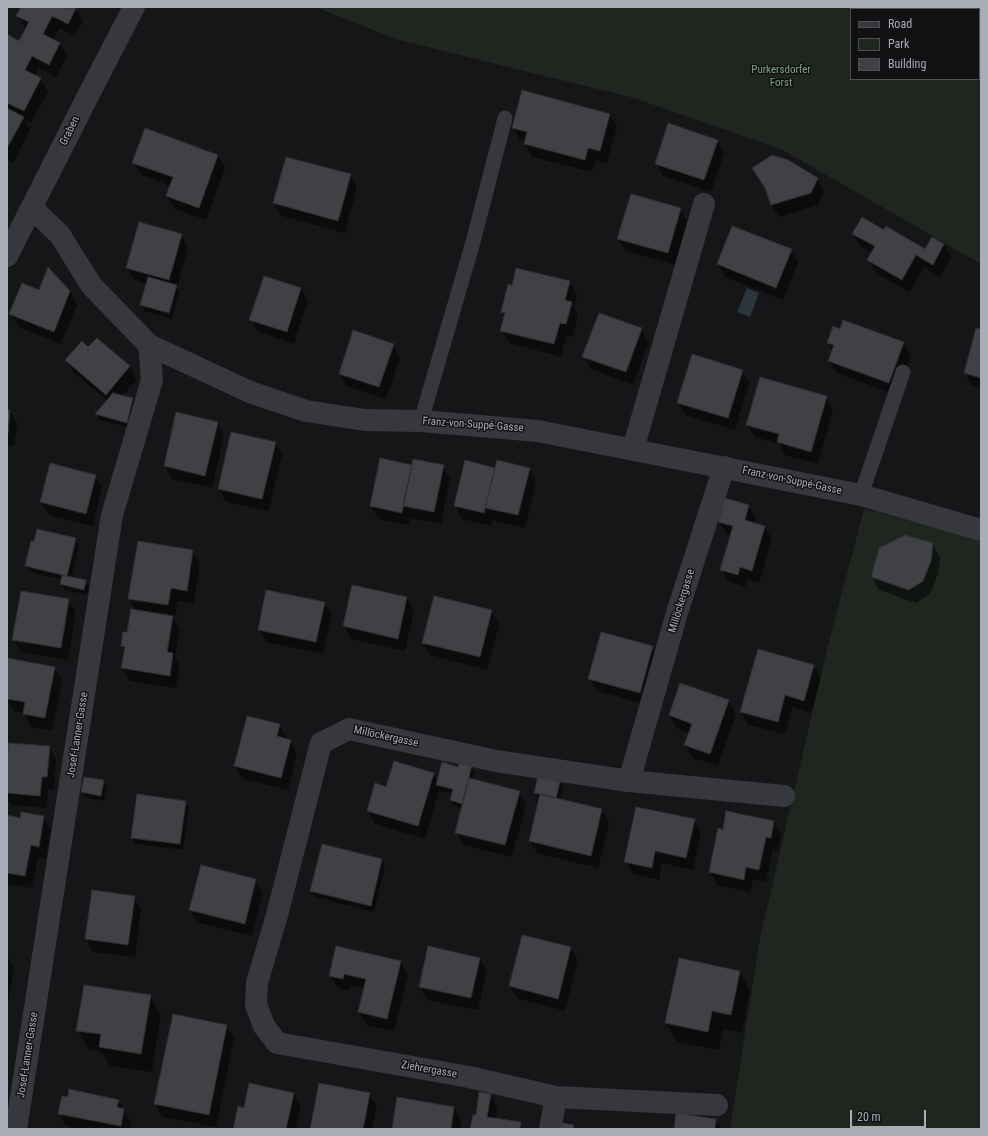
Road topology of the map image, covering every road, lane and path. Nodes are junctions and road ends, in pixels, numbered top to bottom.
1 (134, 7) edge
2 (505, 118) dead end
3 (704, 204) dead end
4 (32, 208) junction
5 (7, 256) edge
6 (149, 345) junction
7 (903, 372) dead end
8 (421, 421) junction
9 (633, 449) junction
10 (724, 467) junction
11 (861, 495) junction
12 (981, 530) edge
13 (629, 781) junction
14 (784, 796) dead end
15 (277, 915) joint
16 (556, 1097) junction
17 (717, 1105) dead end
18 (16, 1129) edge
19 (550, 1129) edge

1 - 4 street, Graben
2 - 8 lane
3 - 9 street
4 - 5 street, Graben
4 - 6 street, Franz-von-Suppé-Gasse
6 - 8 street, Franz-von-Suppé-Gasse
6 - 18 street, Josef-Lanner-Gasse
7 - 11 lane
8 - 9 street, Franz-von-Suppé-Gasse
9 - 10 street, Franz-von-Suppé-Gasse
10 - 11 street, Franz-von-Suppé-Gasse
10 - 13 street, Millöckergasse
11 - 12 street, Franz-von-Suppé-Gasse
13 - 14 street, Millöckergasse
13 - 15 street, Millöckergasse
15 - 16 street, Ziehrergasse
16 - 17 street, Ziehrergasse
16 - 19 street

